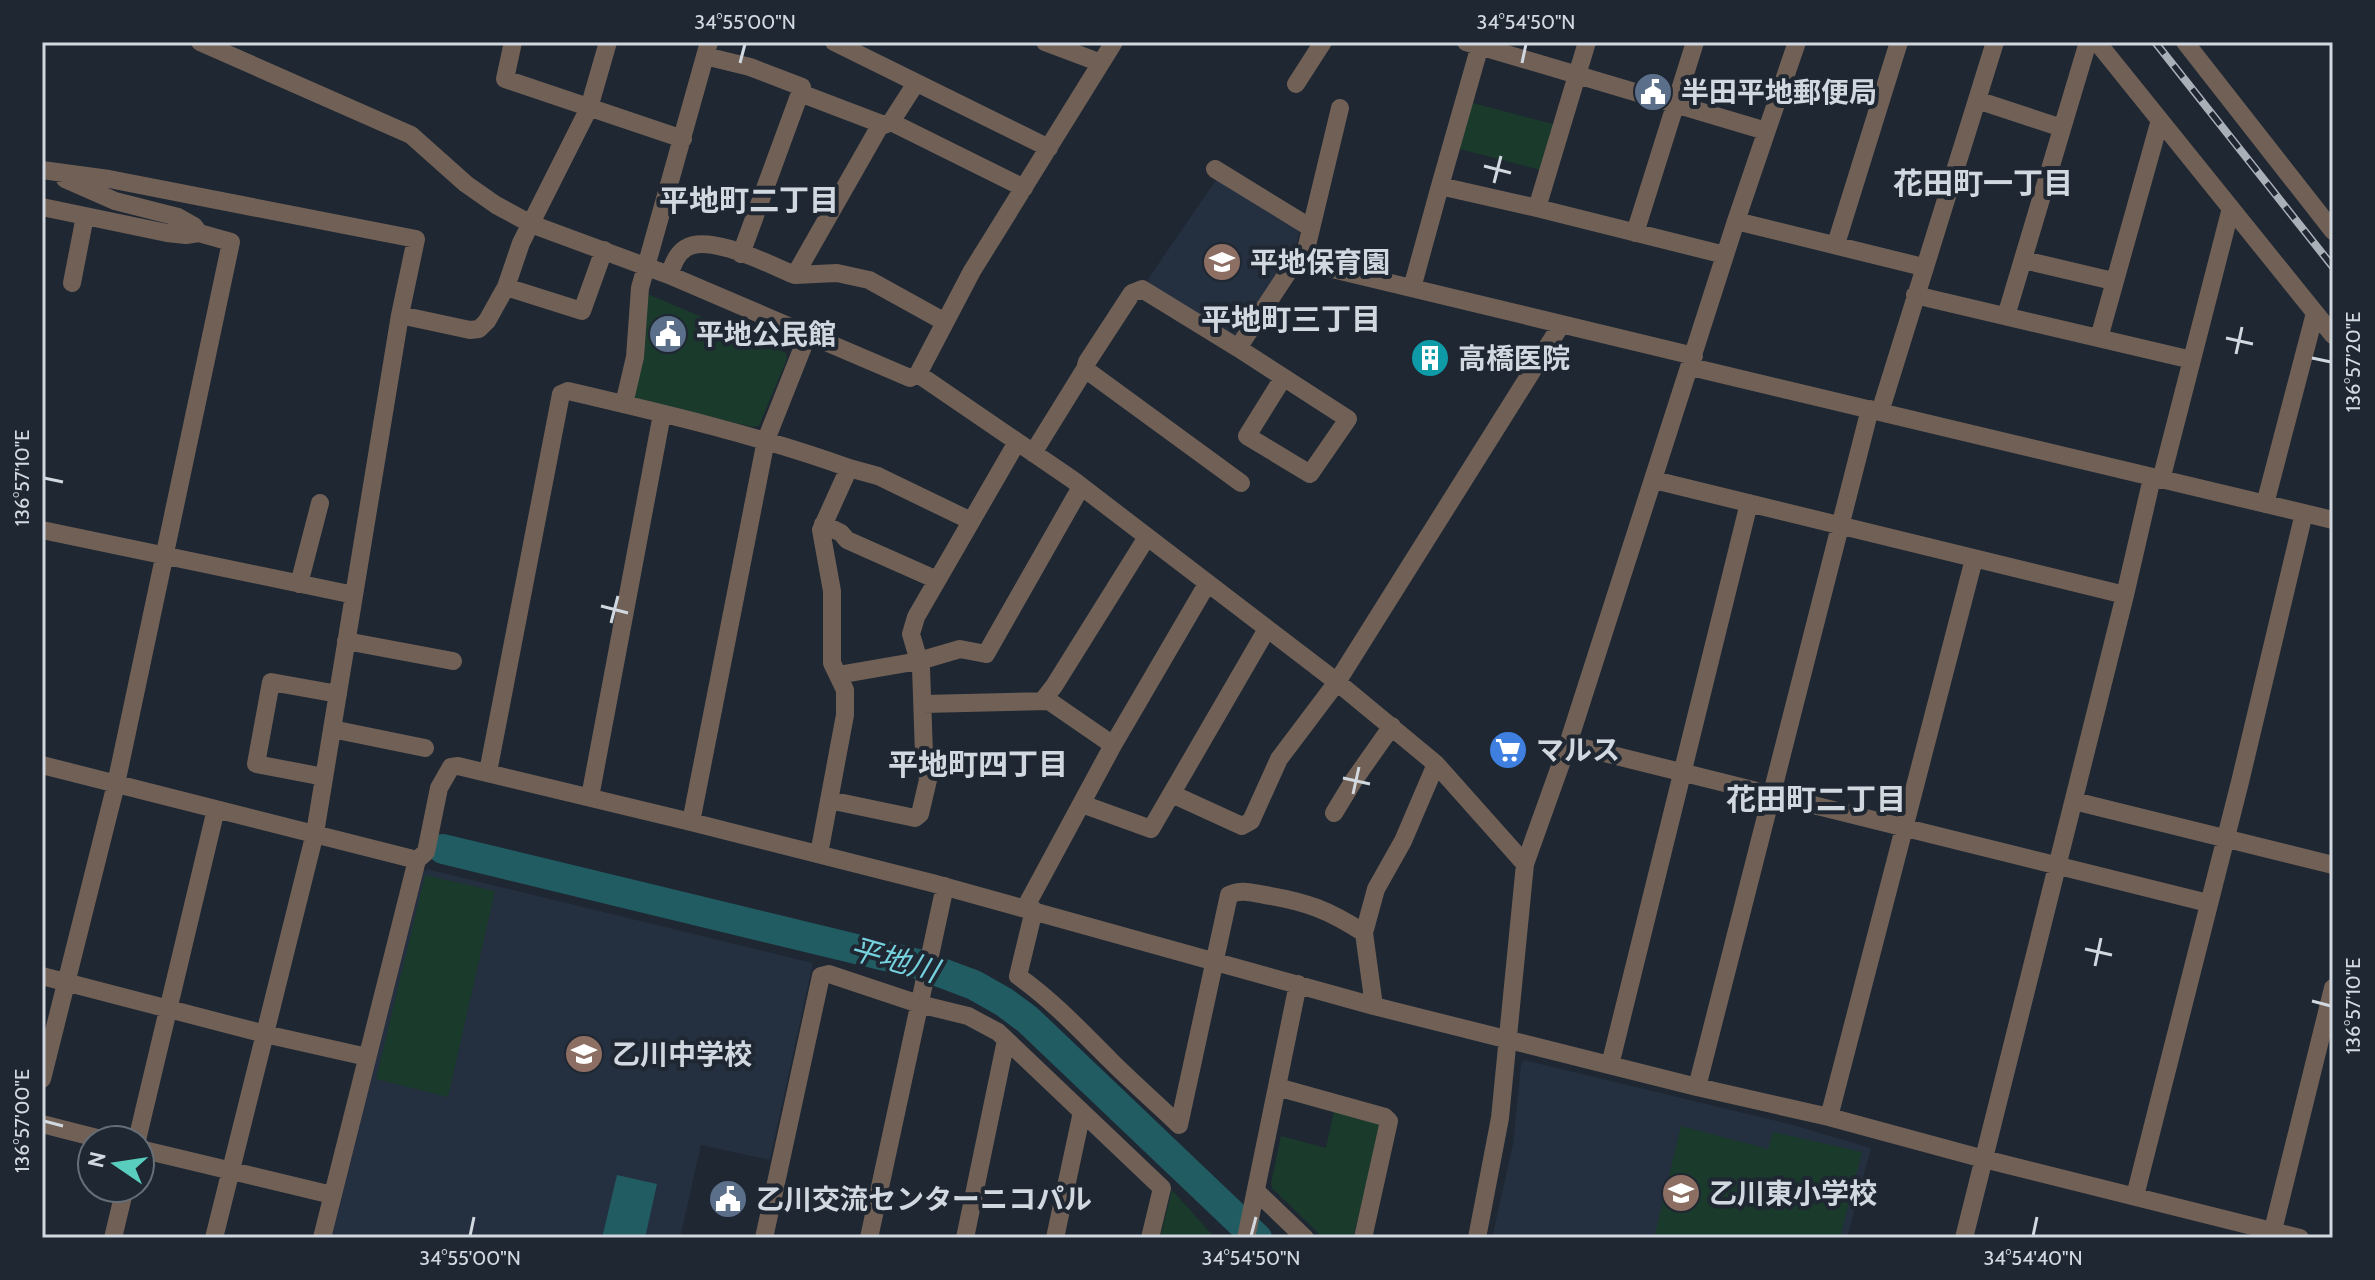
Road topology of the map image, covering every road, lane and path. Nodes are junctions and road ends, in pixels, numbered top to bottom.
1 (200, 42) edge
2 (513, 42) edge
3 (608, 42) edge
4 (834, 42) edge
5 (1045, 42) edge
6 (1114, 42) edge
7 (1323, 42) edge
8 (1587, 42) edge
9 (1695, 42) edge
10 (1797, 42) edge
11 (1899, 42) edge
12 (1995, 42) edge
13 (2088, 42) edge
14 (2097, 42) edge
15 (2185, 42) edge
16 (1476, 43) edge
17 (222, 46) edge
18 (707, 49) edge
19 (1101, 63) junction
20 (1577, 74) junction
21 (916, 83) junction
22 (1296, 84) dead end
23 (800, 93) junction
24 (1977, 100) junction
25 (1676, 104) junction
26 (589, 108) junction
27 (1340, 108) dead end
28 (2160, 120) junction
29 (886, 123) junction
30 (2062, 128) junction
31 (1766, 131) junction
32 (683, 139) junction
33 (1049, 148) junction
34 (1215, 169) dead end
35 (47, 172) edge
36 (1440, 186) junction
37 (1024, 188) junction
38 (42, 207) edge
39 (1537, 208) junction
40 (2231, 208) junction
41 (85, 216) junction
42 (1736, 221) junction
43 (531, 224) junction
44 (1311, 228) junction
45 (2333, 231) edge
46 (199, 233) junction
47 (1635, 233) junction
48 (1836, 244) junction
49 (604, 250) junction
50 (741, 254) junction
51 (1725, 255) junction
52 (2024, 260) junction
53 (1303, 262) junction
54 (647, 266) junction
55 (1923, 267) junction
56 (669, 275) junction
57 (795, 275) junction
58 (2113, 281) junction
59 (72, 283) dead end
60 (506, 287) junction
61 (1412, 288) junction
62 (1915, 295) junction
63 (2315, 313) junction
64 (400, 315) junction
65 (2006, 316) junction
66 (945, 322) junction
67 (1561, 325) junction
68 (808, 334) junction
69 (2333, 335) edge
70 (2099, 338) junction
71 (1238, 348) junction
72 (2192, 360) junction
73 (1693, 361) junction
74 (1085, 369) junction
75 (918, 374) junction
76 (1283, 378) junction
77 (624, 404) junction
78 (1875, 410) junction
79 (662, 414) junction
80 (766, 440) junction
81 (1025, 447) junction
82 (849, 468) junction
83 (2157, 479) junction
84 (1654, 480) junction
85 (1241, 483) dead end
86 (1081, 487) junction
87 (320, 503) dead end
88 (1749, 503) junction
89 (2265, 504) junction
90 (2304, 513) junction
91 (2333, 520) edge
92 (971, 521) junction
93 (823, 524) junction
94 (1840, 526) junction
95 (42, 530) edge
96 (1147, 537) junction
97 (165, 557) junction
98 (1974, 559) junction
99 (937, 580) junction
100 (299, 584) junction
101 (1207, 584) junction
102 (354, 595) junction
103 (2125, 595) junction
104 (1267, 629) junction
105 (346, 641) junction
106 (453, 661) dead end
107 (919, 661) junction
108 (838, 675) junction
109 (1337, 682) junction
110 (338, 694) junction
111 (1043, 700) junction
112 (923, 704) junction
113 (1392, 726) junction
114 (332, 729) junction
115 (1568, 744) junction
116 (1113, 745) junction
117 (425, 748) dead end
118 (1436, 764) junction
119 (42, 765) edge
120 (488, 772) junction
121 (1683, 772) junction
122 (324, 777) junction
123 (116, 784) junction
124 (1172, 794) junction
125 (1772, 794) junction
126 (590, 797) junction
127 (829, 800) junction
128 (2074, 801) junction
129 (1082, 804) junction
130 (216, 809) junction
131 (1334, 813) dead end
132 (691, 822) junction
133 (1905, 828) junction
134 (315, 833) junction
135 (2225, 838) junction
136 (819, 854) junction
137 (417, 860) junction
138 (1525, 864) junction
139 (2057, 865) junction
140 (2333, 865) edge
141 (945, 886) junction
142 (2208, 903) junction
143 (1030, 909) junction
144 (1364, 933) junction
145 (1214, 961) junction
146 (42, 976) edge
147 (66, 982) junction
148 (1298, 984) junction
149 (2333, 988) edge
150 (921, 996) junction
151 (1374, 1006) junction
152 (167, 1008) junction
153 (265, 1034) junction
154 (1006, 1040) junction
155 (1508, 1040) junction
156 (367, 1057) junction
157 (1610, 1065) junction
158 (42, 1079) edge
159 (1277, 1087) junction
160 (1697, 1087) junction
161 (1082, 1112) junction
162 (1829, 1117) junction
163 (42, 1124) edge
164 (141, 1124) edge
165 (76, 1133) edge
166 (156, 1153) edge
167 (1984, 1159) junction
168 (231, 1170) junction
169 (332, 1195) junction
170 (2135, 1196) junction
171 (1254, 1200) junction
172 (121, 1204) edge
173 (2273, 1230) junction
174 (113, 1238) edge
175 (214, 1238) edge
176 (322, 1238) edge
177 (764, 1238) edge
178 (869, 1238) edge
179 (965, 1238) edge
180 (1055, 1238) edge
181 (1150, 1238) edge
182 (1246, 1238) edge
183 (1305, 1238) edge
184 (1363, 1238) edge
185 (1477, 1238) edge
186 (1964, 1238) edge
187 (2300, 1238) edge

1 - 17 street
2 - 26 street
3 - 26 street
4 - 21 street
5 - 19 street
6 - 19 street
7 - 22 street
8 - 20 street
9 - 25 street
10 - 31 street
11 - 48 street
12 - 24 street
13 - 30 street
14 - 28 street
15 - 45 street
16 - 20 street
16 - 36 street
17 - 43 street
18 - 23 street
18 - 32 street
19 - 33 street
20 - 25 street
20 - 39 street
21 - 29 street
21 - 33 street
23 - 29 street
23 - 50 street
24 - 30 street
24 - 55 street
25 - 31 street
25 - 47 street
26 - 32 street
26 - 43 street
27 - 44 street
28 - 40 street
28 - 58 street
29 - 37 street
29 - 57 street
30 - 52 street
31 - 42 street
32 - 54 street
33 - 37 street
34 - 44 street
35 - 46 street
35 - 64 street
36 - 39 street
36 - 61 street
37 - 66 street
38 - 41 street
39 - 47 street
40 - 63 street
40 - 72 street
41 - 46 street
41 - 59 street
42 - 48 street
42 - 51 street
43 - 49 street
43 - 60 street
44 - 53 street
46 - 97 street
47 - 51 street
48 - 55 street
49 - 54 street
49 - 60 street
50 - 56 street
50 - 57 street
51 - 73 street
52 - 58 street
52 - 65 street
53 - 61 street
53 - 71 street
54 - 56 street
54 - 77 street
55 - 62 street
56 - 68 street
57 - 66 street
58 - 70 street
60 - 64 street
61 - 67 street
62 - 65 street
62 - 78 street
63 - 69 street
63 - 89 street
64 - 102 street
65 - 70 street
66 - 75 street
67 - 73 street
67 - 109 street
68 - 75 street
68 - 80 street
70 - 72 street
71 - 74 street
71 - 76 street
72 - 83 street
73 - 78 street
73 - 84 street
74 - 81 street
74 - 85 street
75 - 81 street
76 - 76 street
77 - 79 street
77 - 120 street
78 - 83 street
78 - 94 street
79 - 80 street
79 - 126 street
80 - 82 street
80 - 132 street
81 - 86 street
81 - 92 street
82 - 92 street
82 - 93 street
83 - 89 street
83 - 103 street
84 - 88 street
84 - 115 street
86 - 96 street
86 - 107 street
87 - 100 street
88 - 94 street
88 - 121 street
89 - 90 street
90 - 91 street
90 - 135 street
92 - 99 street
93 - 99 street
93 - 108 street
94 - 98 street
94 - 125 street
95 - 97 street
96 - 101 street
96 - 111 street
97 - 100 street
97 - 123 street
98 - 103 street
98 - 133 street
99 - 107 street
100 - 102 street
101 - 104 street
101 - 116 street
102 - 105 street
103 - 128 street
104 - 109 street
104 - 124 street
105 - 106 street
105 - 110 street
107 - 108 street
107 - 112 street
108 - 127 street
109 - 113 street
109 - 124 street
110 - 114 street
110 - 122 street
111 - 112 street
111 - 116 street
112 - 127 street
113 - 118 street
113 - 131 street
114 - 117 street
114 - 122 street
115 - 121 street
115 - 138 street
116 - 129 street
118 - 138 street
118 - 144 street
119 - 123 street
120 - 126 street
120 - 137 street
121 - 125 street
121 - 157 street
122 - 134 street
123 - 130 street
123 - 147 street
124 - 129 street
125 - 133 street
125 - 160 street
126 - 132 street
127 - 136 street
128 - 135 street
128 - 139 street
129 - 143 street
130 - 134 street
130 - 152 street
132 - 136 street
133 - 139 street
133 - 162 street
134 - 137 street
134 - 153 street
135 - 140 street
135 - 142 street
136 - 141 street
137 - 156 street
138 - 155 street
139 - 142 street
139 - 167 street
141 - 143 street
141 - 150 street
142 - 170 street
143 - 145 street
143 - 145 street
144 - 145 street
144 - 151 street
145 - 148 street
146 - 147 street
147 - 152 street
147 - 158 street
148 - 151 street
148 - 159 street
149 - 173 street
150 - 154 street
150 - 177 street
150 - 178 street
151 - 155 street
152 - 153 street
152 - 164 street
153 - 156 street
153 - 168 street
154 - 161 street
154 - 179 street
155 - 157 street
155 - 185 street
156 - 169 street
157 - 160 street
159 - 171 street
159 - 184 street
160 - 162 street
161 - 180 street
161 - 181 street
162 - 167 street
163 - 165 street
166 - 168 street
167 - 170 street
167 - 186 street
168 - 169 street
168 - 175 street
169 - 176 street
170 - 173 street
171 - 182 street
171 - 183 street
172 - 174 street
173 - 187 street

